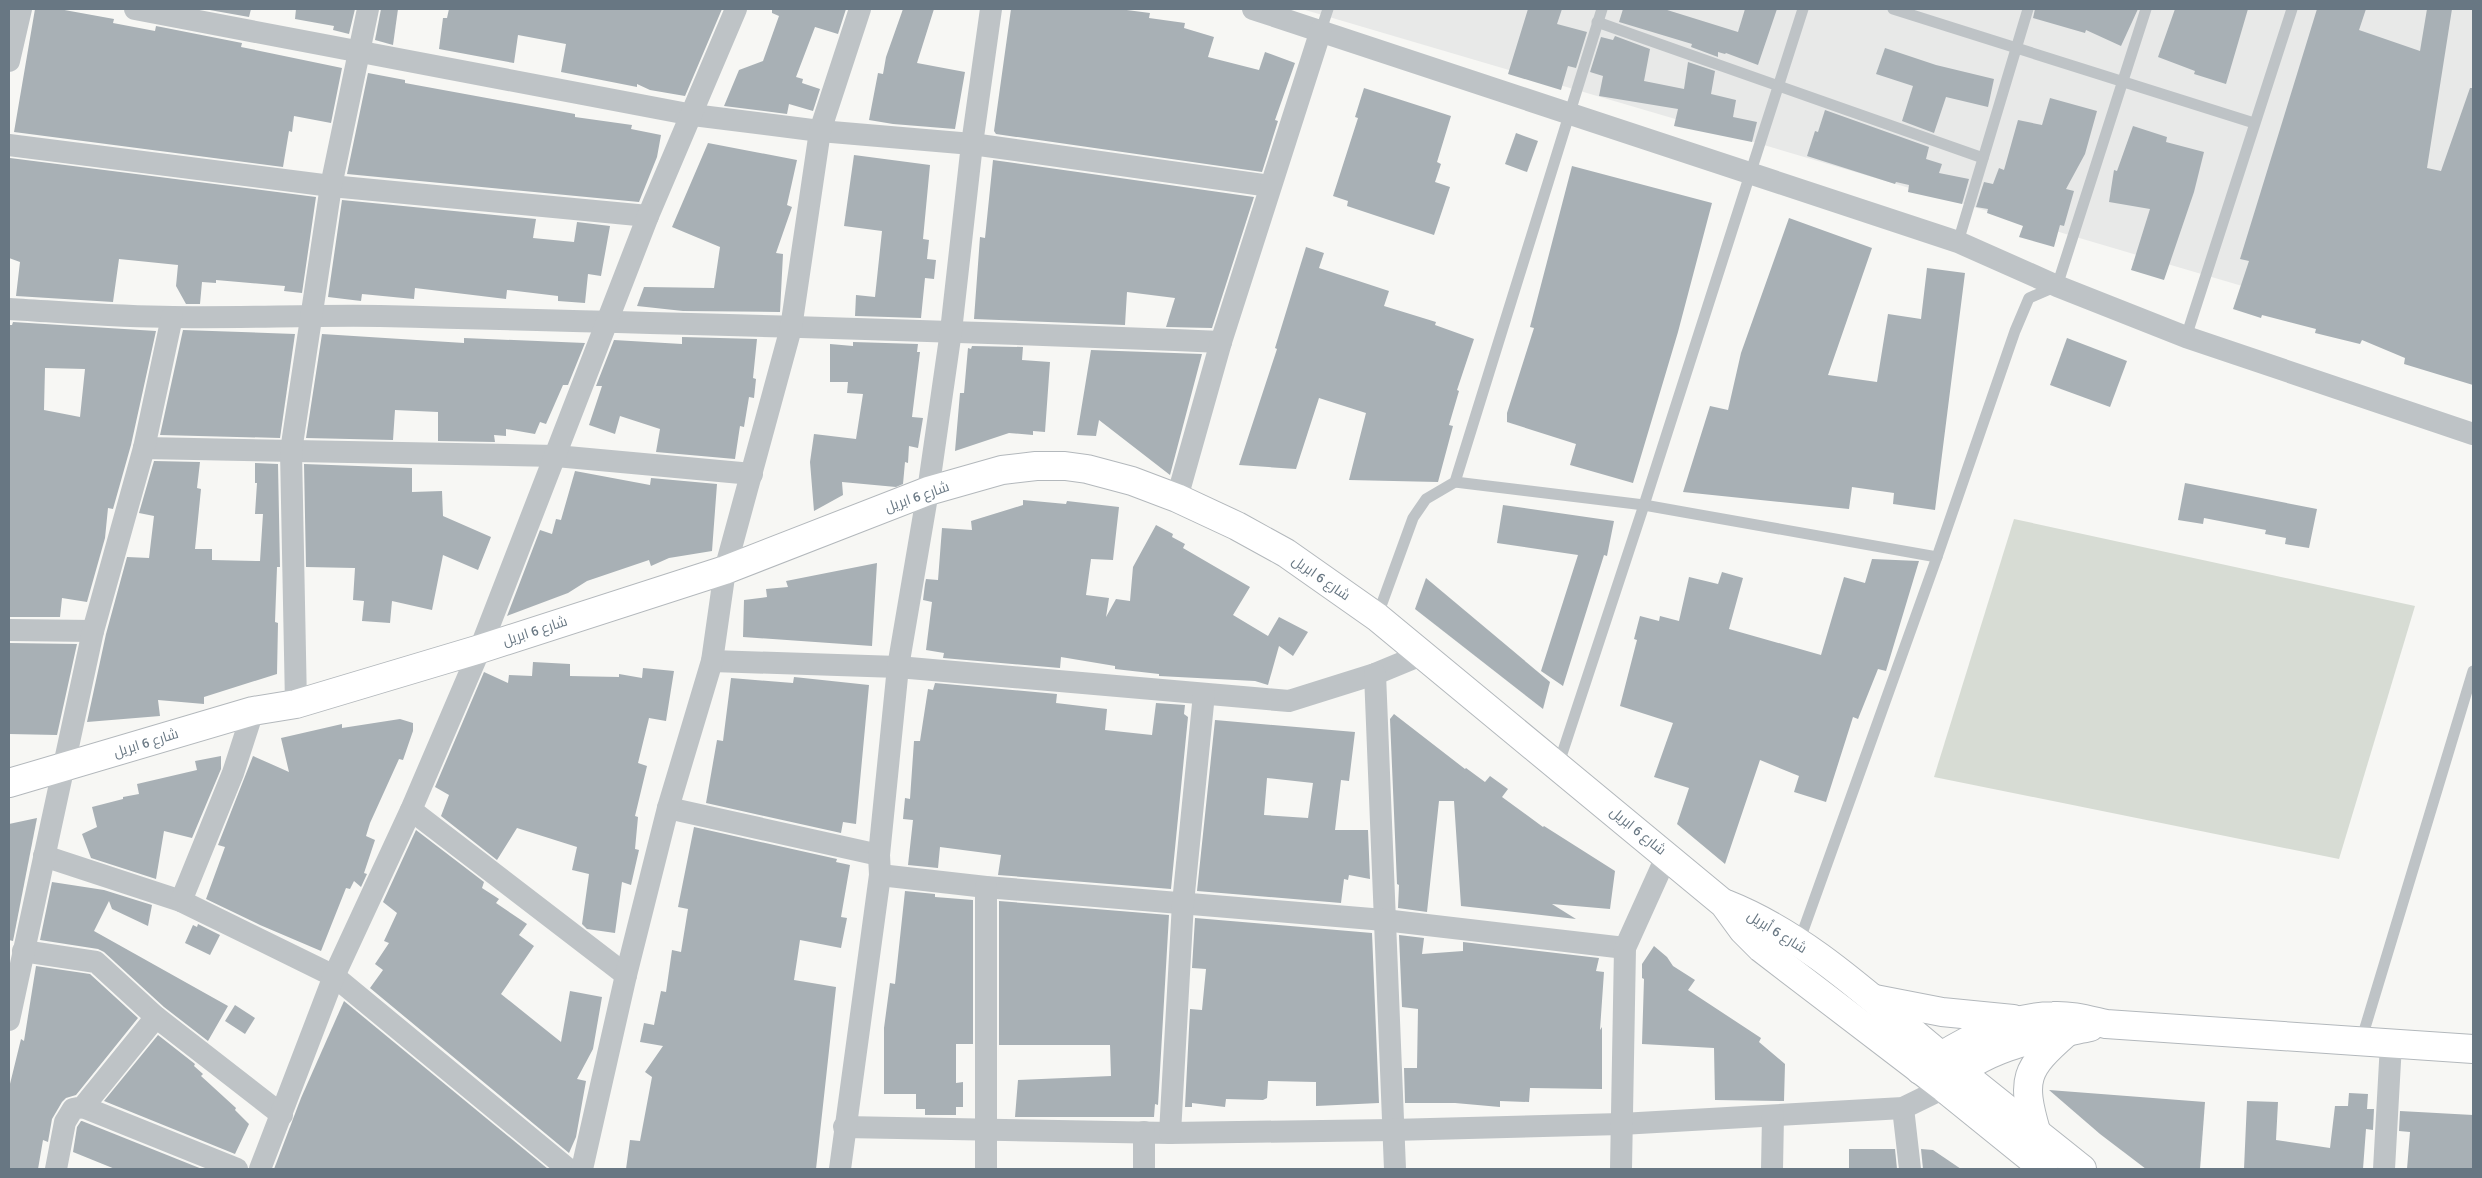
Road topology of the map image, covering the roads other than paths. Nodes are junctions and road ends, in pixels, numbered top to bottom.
1 (21, 9) edge
2 (135, 9) edge
3 (368, 9) edge
4 (736, 9) edge
5 (860, 9) edge
6 (990, 9) edge
7 (1253, 9) edge
8 (1328, 9) edge
9 (1602, 9) edge
10 (1803, 9) edge
11 (1893, 9) edge
12 (2028, 9) edge
13 (2146, 9) edge
14 (2292, 9) edge
15 (1597, 22) junction
16 (1321, 30) junction
17 (2015, 47) junction
18 (359, 52) junction
19 (9, 61) edge
20 (2123, 81) junction
21 (1779, 86) junction
22 (1568, 113) junction
23 (693, 114) junction
24 (2254, 123) junction
25 (820, 131) junction
26 (972, 144) junction
27 (9, 145) edge
28 (1983, 158) junction
29 (1750, 171) junction
30 (331, 186) junction
31 (1270, 186) junction
32 (648, 216) junction
33 (1958, 242) junction
34 (2057, 286) junction
35 (9, 309) edge
36 (310, 315) junction
37 (172, 317) junction
38 (608, 322) junction
39 (791, 328) junction
40 (951, 331) junction
41 (2186, 337) junction
42 (1221, 342) junction
43 (2473, 434) edge
44 (144, 448) junction
45 (291, 451) junction
46 (556, 456) junction
47 (752, 474) junction
48 (1455, 482) junction
49 (928, 491) junction
50 (1177, 498) junction
51 (1644, 505) junction
52 (1937, 557) junction
53 (725, 570) junction
54 (1378, 617) junction
55 (9, 630) edge
56 (93, 631) junction
57 (480, 649) junction
58 (1421, 655) junction
59 (712, 661) junction
60 (898, 667) junction
61 (2473, 671) edge
62 (1375, 674) junction
63 (1204, 694) junction
64 (296, 704) junction
65 (253, 711) junction
66 (1557, 766) junction
67 (62, 768) junction
68 (9, 784) edge
69 (668, 808) junction
70 (411, 810) junction
71 (1667, 855) junction
72 (44, 856) junction
73 (880, 865) junction
74 (986, 887) junction
75 (182, 901) junction
76 (1183, 903) junction
77 (1724, 904) junction
78 (1384, 920) junction
79 (1798, 943) junction
80 (1625, 948) junction
81 (23, 951) junction
82 (626, 975) junction
83 (334, 976) junction
84 (1873, 999) junction
85 (156, 1017) junction
86 (9, 1020) edge
87 (2024, 1020) junction
88 (2106, 1024) junction
89 (2068, 1032) junction
90 (2360, 1042) junction
91 (2391, 1044) junction
92 (2473, 1049) edge
93 (1941, 1071) junction
94 (83, 1107) junction
95 (1903, 1108) junction
96 (282, 1115) junction
97 (1773, 1116) junction
98 (1621, 1124) junction
99 (844, 1127) junction
100 (987, 1129) junction
101 (1392, 1130) junction
102 (2036, 1131) junction
103 (1144, 1132) junction
104 (1170, 1133) junction
105 (56, 1169) edge
106 (237, 1169) edge
107 (260, 1169) edge
108 (568, 1169) edge
109 (582, 1169) edge
110 (840, 1169) edge
111 (986, 1169) edge
112 (1144, 1169) edge
113 (1395, 1169) edge
114 (1621, 1169) edge
115 (1772, 1169) edge
116 (1910, 1169) edge
117 (2044, 1169) edge
118 (2082, 1169) edge
119 (2384, 1169) edge

1 - 19 street
2 - 18 street
3 - 18 street
4 - 23 street
5 - 25 street
6 - 26 street
7 - 16 street
8 - 16 lane
9 - 15 lane
10 - 21 lane
11 - 17 lane
12 - 17 lane
13 - 20 lane
14 - 24 lane
15 - 21 lane
15 - 22 lane
16 - 22 street
16 - 31 street
17 - 20 lane
17 - 28 lane
18 - 23 street
18 - 30 street
20 - 24 lane
20 - 34 lane
21 - 28 lane
21 - 29 lane
22 - 29 street
22 - 48 lane
23 - 25 street
23 - 32 street
24 - 41 lane
25 - 26 street
25 - 39 street
26 - 31 street
26 - 40 street
27 - 30 street
28 - 33 lane
29 - 33 street
29 - 51 lane
30 - 32 street
30 - 36 street
31 - 42 street
32 - 38 street
33 - 34 street
34 - 41 street
34 - 52 lane
35 - 37 street
36 - 37 street
36 - 38 street
36 - 45 street
37 - 44 street
38 - 39 street
38 - 46 street
39 - 40 street
39 - 47 street
40 - 42 street
40 - 49 street
41 - 43 street
42 - 50 street
44 - 45 street
44 - 56 street
45 - 46 street
45 - 64 street
46 - 47 street
46 - 57 street
47 - 53 street
48 - 51 lane
48 - 54 lane
49 - 50 street, شارع 6 ابريل
49 - 53 street, شارع 6 ابريل
49 - 60 street
50 - 54 street, شارع 6 ابريل
51 - 52 lane
51 - 66 lane
52 - 79 lane
53 - 57 street, شارع 6 ابريل
53 - 59 street
54 - 58 street, شارع 6 ابريل
55 - 56 street
56 - 67 street
57 - 64 street, شارع 6 ابريل
57 - 70 street
58 - 62 street
58 - 66 street, شارع 6 ابريل
59 - 60 street
59 - 69 street
60 - 63 street
60 - 73 street
61 - 90 lane
62 - 63 street
62 - 78 street
63 - 76 street
64 - 65 street, شارع 6 ابريل
65 - 67 street, شارع 6 ابريل
65 - 75 street
66 - 71 street, شارع 6 ابريل
67 - 68 street, شارع 6 ابريل
67 - 72 street
69 - 73 street
69 - 82 street
70 - 82 street
70 - 83 street
71 - 77 street, شارع 6 ابريل
71 - 80 street
72 - 75 street
72 - 81 street
73 - 74 street
73 - 99 street
74 - 76 street
74 - 100 street
75 - 83 street
76 - 78 street
76 - 104 street
77 - 79 street, شارع 6 أبريل
77 - 93 street, شارع 6 أبريل
78 - 80 street
78 - 101 street
79 - 84 street, شارع 6 أبريل
80 - 98 street
81 - 85 street
81 - 86 street
82 - 109 street
83 - 96 street
83 - 108 street
84 - 87 street
84 - 93 street, شارع 6 أبريل
85 - 94 street
85 - 96 street
87 - 88 street
87 - 93 street
88 - 89 street
88 - 90 street
89 - 93 street
89 - 102 street
90 - 91 street
91 - 92 street
91 - 119 street
93 - 95 street
93 - 102 street, شارع 6 أبريل
93 - 117 street, شارع 6 أبريل
94 - 105 street
94 - 106 street
95 - 97 street
95 - 116 street
96 - 107 street
97 - 98 street
97 - 115 street
98 - 101 street
98 - 114 street
99 - 100 street
99 - 110 street
100 - 103 street
100 - 111 street
101 - 104 street
101 - 113 street
102 - 118 street, شارع 6 أبريل
103 - 104 street
103 - 112 street

